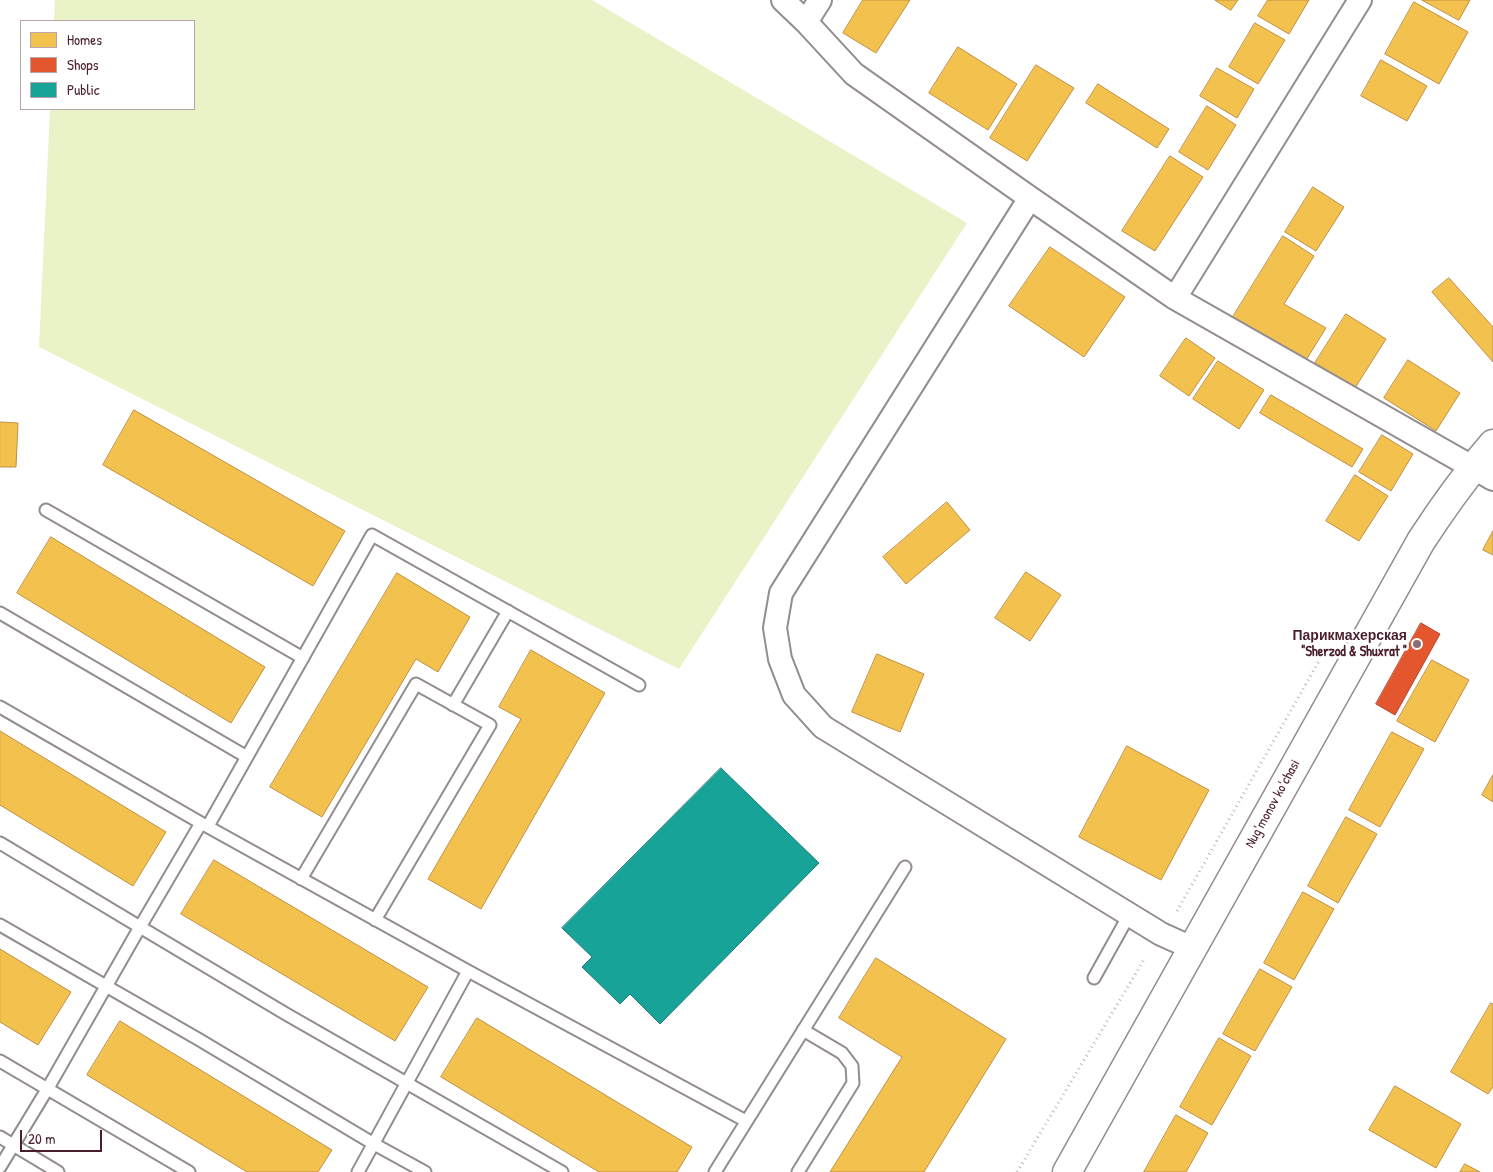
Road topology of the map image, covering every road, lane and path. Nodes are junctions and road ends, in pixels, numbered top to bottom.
1 (783, 0) edge
2 (820, 0) edge
3 (1360, 0) edge
4 (806, 22) junction
5 (1030, 198) junction
6 (1175, 298) junction
7 (1493, 444) edge
8 (1483, 473) edge
9 (46, 510) dead end
10 (508, 611) junction
11 (0, 613) edge
12 (303, 658) junction
13 (639, 685) dead end
14 (453, 705) junction
15 (0, 707) edge
16 (247, 757) junction
17 (204, 825) junction
18 (0, 843) edge
19 (906, 867) dead end
20 (301, 879) junction
21 (1129, 915) junction
22 (375, 920) junction
23 (0, 925) edge
24 (140, 927) junction
25 (1192, 948) junction
26 (1145, 958) dead end
27 (468, 971) junction
28 (1094, 978) dead end
29 (106, 987) junction
30 (803, 1030) junction
31 (0, 1061) edge
32 (408, 1082) junction
33 (48, 1088) junction
34 (746, 1121) junction
35 (0, 1137) edge
36 (374, 1144) junction
37 (0, 1167) edge
38 (58, 1172) edge
39 (189, 1172) edge
40 (358, 1172) edge
41 (425, 1172) edge
42 (562, 1172) edge
43 (715, 1172) edge
44 (798, 1172) edge
45 (1018, 1172) edge
46 (1067, 1172) edge

1 - 4 street
2 - 4 street
3 - 6 street
4 - 5 street
5 - 6 street
5 - 21 street
6 - 8 street
7 - 8 main road, Nugʻmonov koʻchasi
8 - 25 main road, Nugʻmonov koʻchasi
9 - 12 lane
10 - 12 lane
10 - 13 lane
10 - 14 lane
11 - 16 lane
12 - 16 lane
14 - 20 lane
14 - 22 lane
15 - 17 lane
16 - 17 lane
17 - 20 lane
17 - 24 lane
18 - 24 lane
19 - 30 lane
20 - 22 lane
21 - 25 street
21 - 28 lane
22 - 27 lane
23 - 29 lane
24 - 29 lane
24 - 32 lane
25 - 46 main road, Nugʻmonov koʻchasi
26 - 45 path
27 - 32 lane
27 - 34 lane
29 - 33 lane
29 - 36 lane
30 - 34 lane
30 - 44 lane
31 - 33 lane
32 - 36 lane
32 - 42 lane
33 - 37 lane
33 - 39 lane
34 - 43 lane
35 - 38 lane
36 - 40 lane
36 - 41 lane

